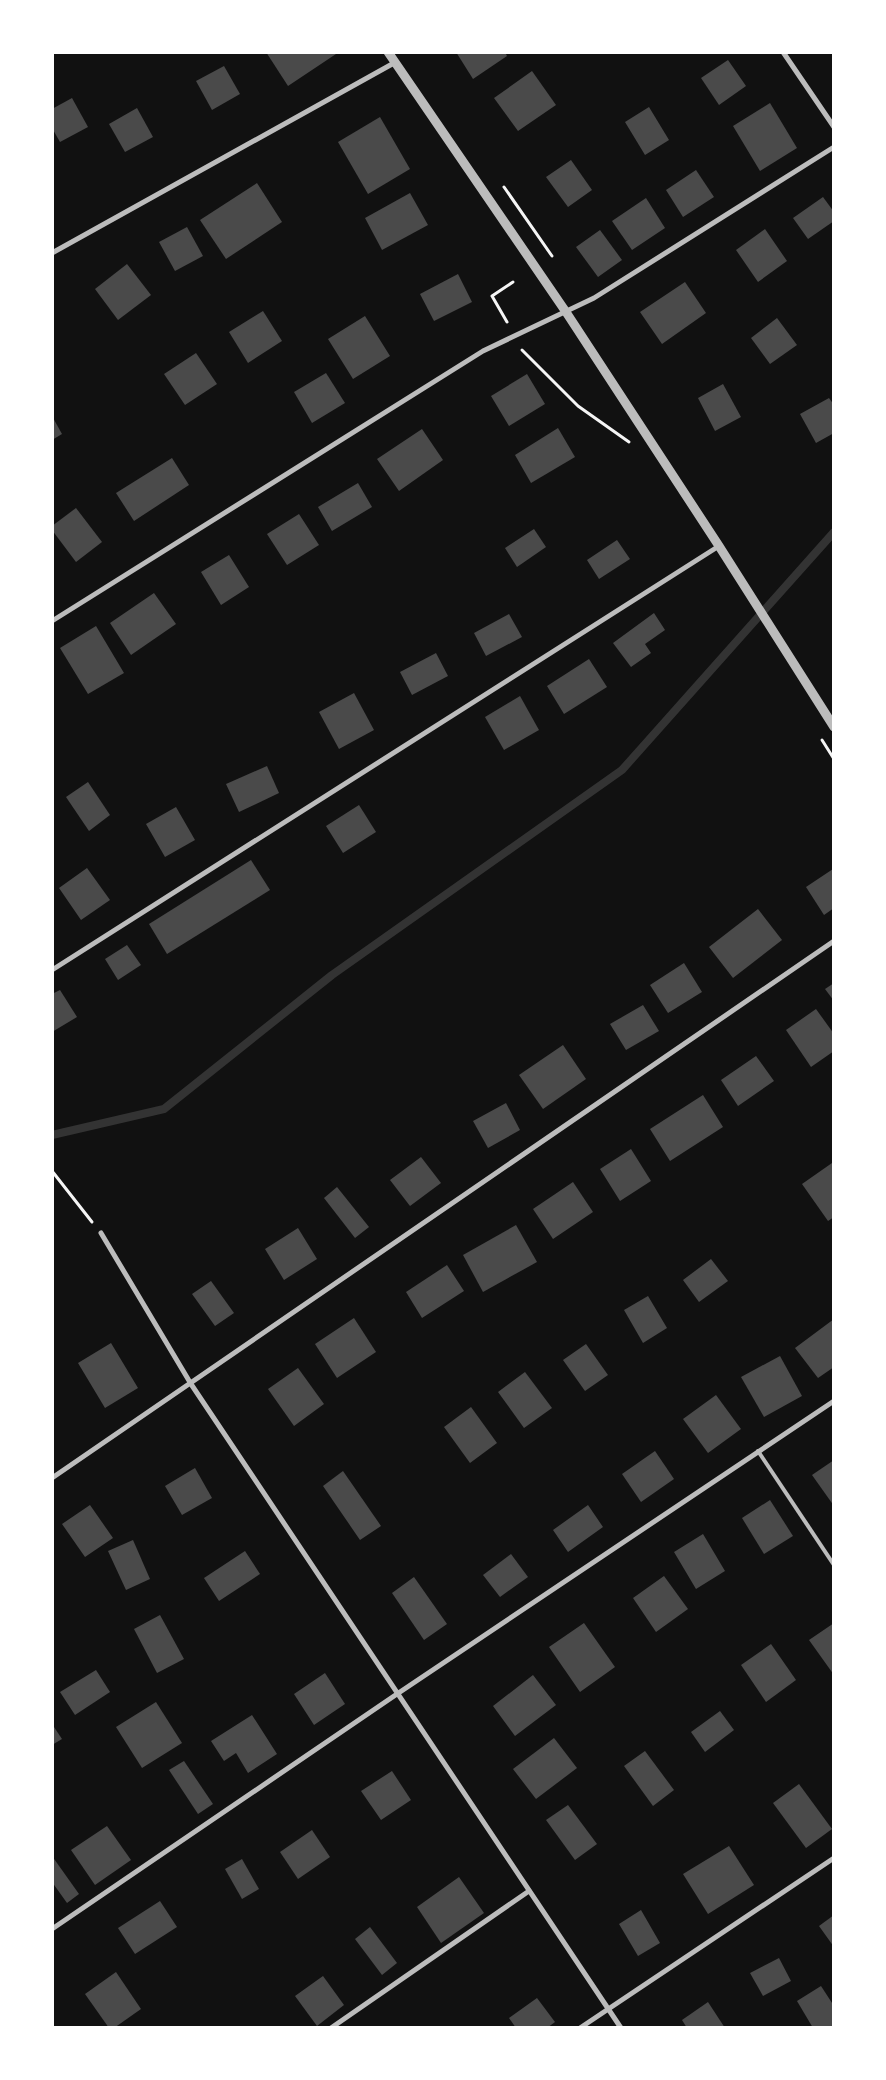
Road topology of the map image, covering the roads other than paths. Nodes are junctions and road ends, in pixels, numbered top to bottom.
1 (388, 52) edge
2 (783, 52) edge
3 (394, 63) junction
4 (834, 127) edge
5 (834, 147) edge
6 (52, 253) edge
7 (566, 312) junction
8 (719, 546) junction
9 (52, 621) edge
10 (834, 726) edge
11 (834, 942) edge
12 (52, 970) edge
13 (100, 1233) road end
14 (191, 1384) junction
15 (834, 1402) edge
16 (758, 1452) junction
17 (52, 1478) edge
18 (834, 1565) edge
19 (397, 1694) junction
20 (834, 1858) edge
21 (529, 1891) junction
22 (52, 1929) edge
23 (608, 2008) junction
24 (331, 2028) edge
25 (580, 2028) edge
26 (621, 2028) edge

1 - 3 street
2 - 4 street
3 - 6 street
3 - 7 street
5 - 7 street
7 - 8 street
7 - 9 street
8 - 10 street
8 - 12 street
11 - 14 street
13 - 14 street
14 - 17 street
14 - 19 street
15 - 16 street
16 - 18 lane
16 - 19 street
19 - 21 street
19 - 22 street
20 - 23 street
21 - 23 street
21 - 24 street
23 - 25 street
23 - 26 street

